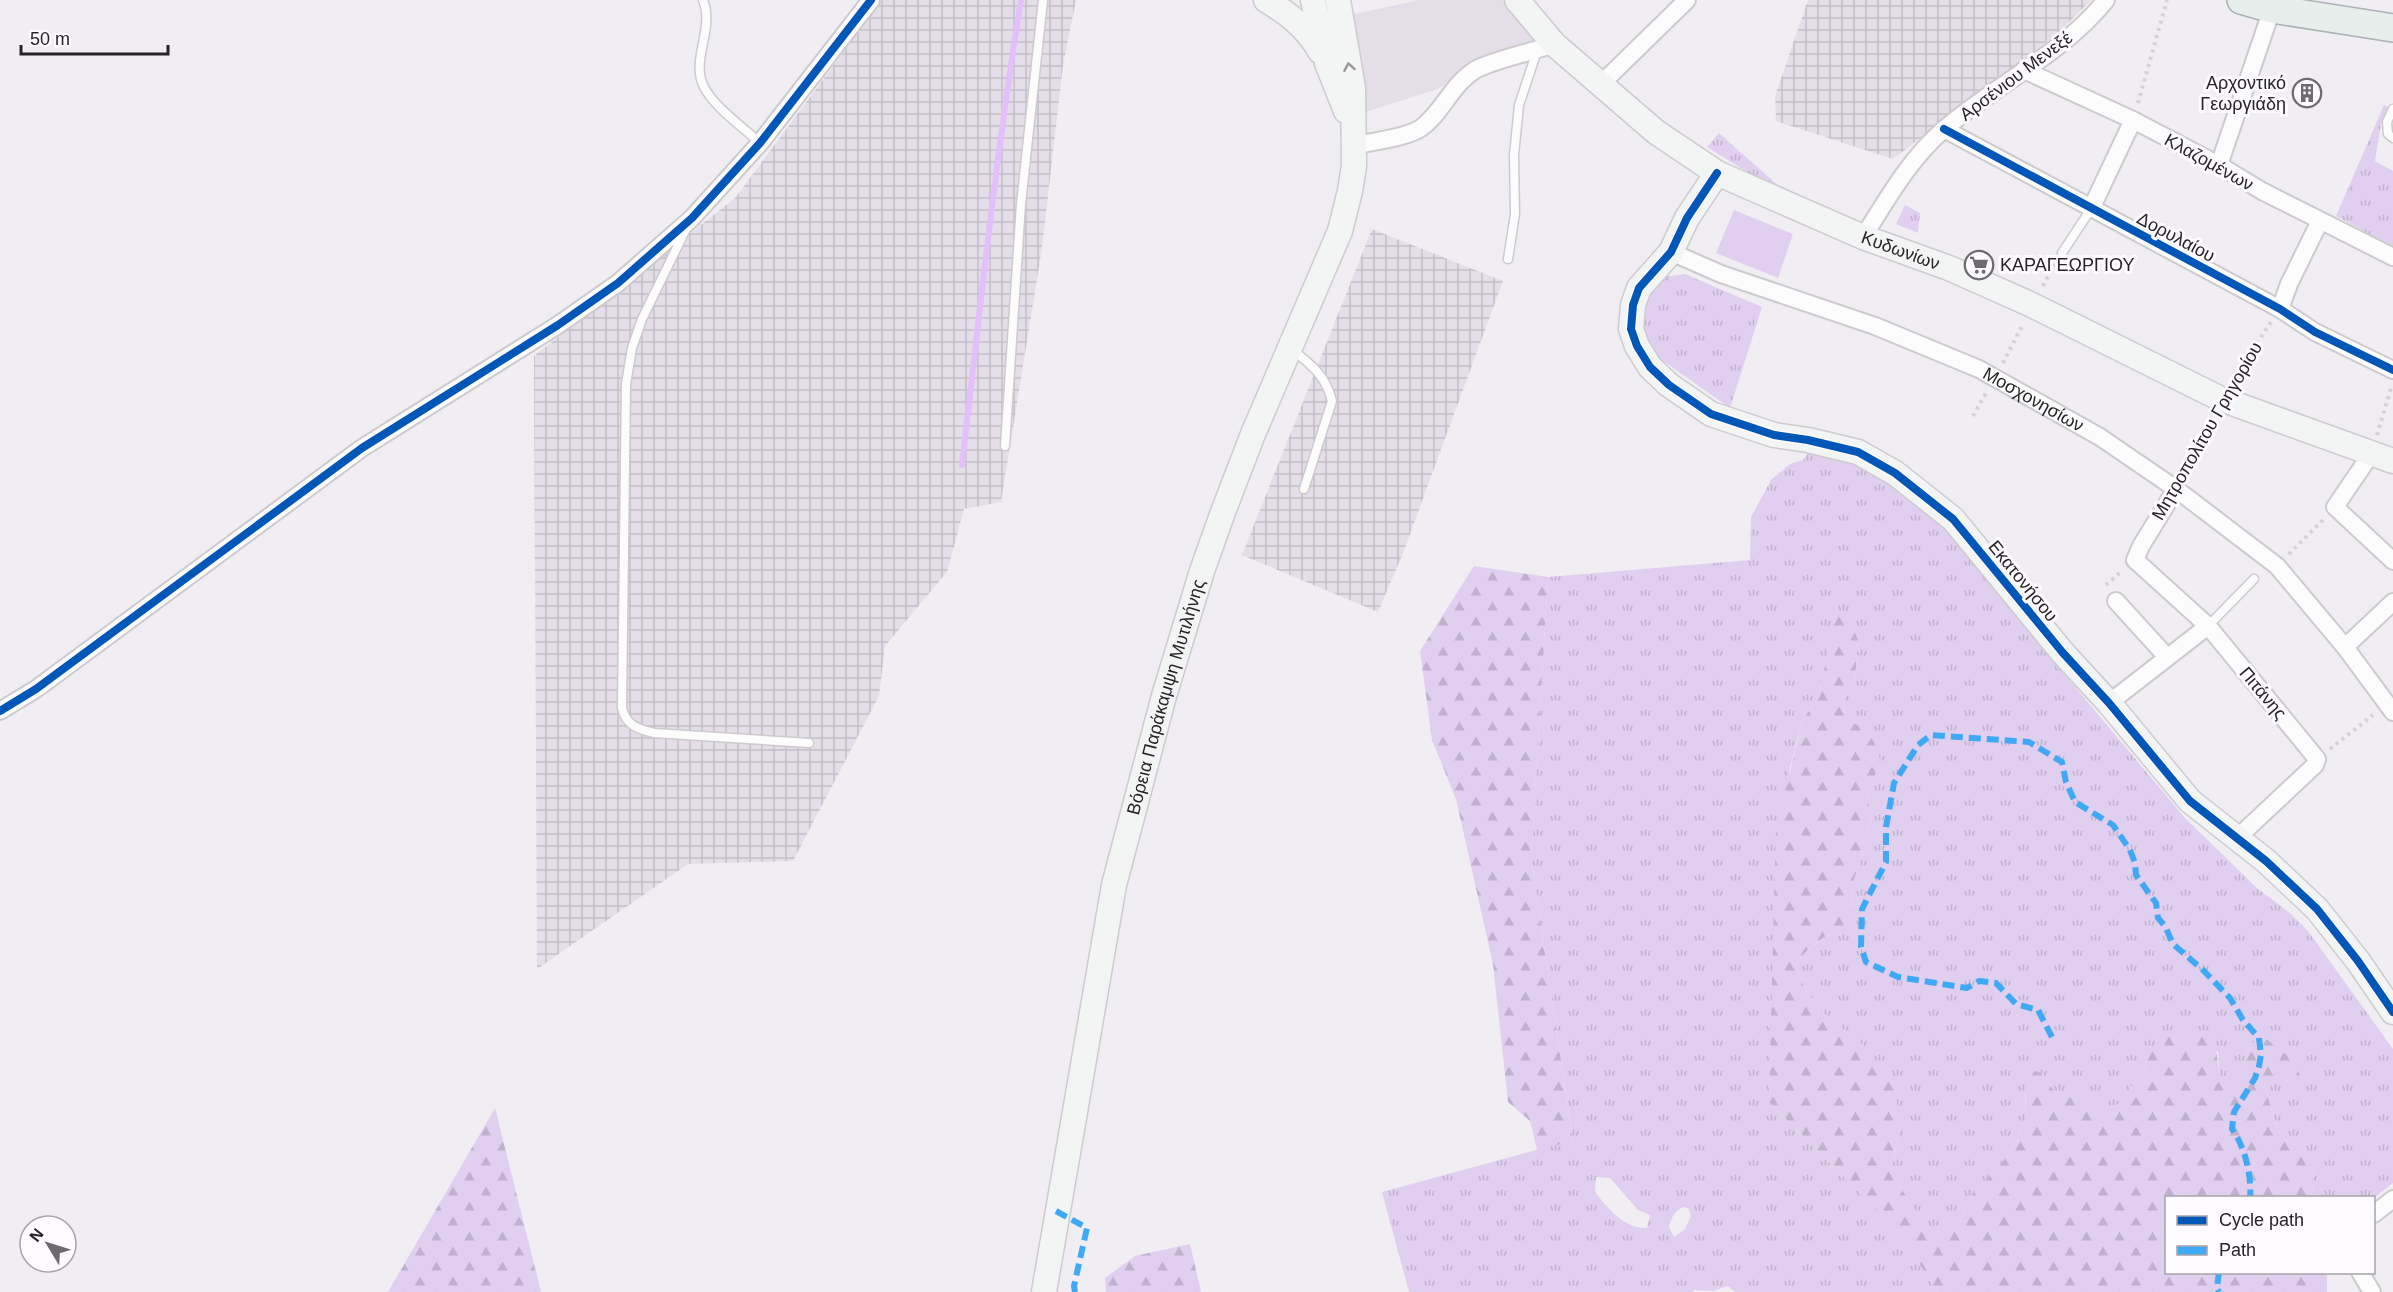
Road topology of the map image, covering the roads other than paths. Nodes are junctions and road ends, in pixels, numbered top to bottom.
1 (703, 0) edge
2 (871, 0) edge
3 (1043, 0) edge
4 (1266, 0) edge
5 (1313, 0) edge
6 (1338, 0) edge
7 (1517, 0) edge
8 (1687, 0) edge
9 (2106, 0) edge
10 (2241, 0) edge
11 (2272, 9) junction
12 (2393, 28) edge
13 (1545, 48) junction
14 (1327, 63) junction
15 (2024, 70) junction
16 (1602, 83) junction
17 (2393, 108) edge
18 (2133, 120) junction
19 (1944, 129) junction
20 (1353, 135) junction
21 (2393, 138) edge
22 (760, 143) junction
23 (2219, 165) junction
24 (1717, 173) junction
25 (2091, 209) junction
26 (692, 218) junction
27 (2320, 221) junction
28 (1863, 237) junction
29 (1671, 252) junction
30 (2062, 253) road end
31 (2393, 257) edge
32 (1508, 259) dead end
33 (2280, 309) junction
34 (1291, 349) junction
35 (2393, 370) edge
36 (1005, 446) dead end
37 (2382, 457) edge
38 (1304, 489) dead end
39 (2176, 489) junction
40 (2138, 553) joint
41 (2393, 561) edge
42 (2254, 579) dead end
43 (2116, 602) dead end
44 (2393, 602) edge
45 (2208, 626) junction
46 (2345, 647) junction
47 (2167, 657) junction
48 (2109, 703) junction
49 (2390, 708) edge
50 (0, 711) edge
51 (809, 742) dead end
52 (2236, 839) junction
53 (2393, 1012) edge
54 (2393, 1199) edge
55 (2375, 1212) edge
56 (2360, 1274) edge
57 (2361, 1274) edge
58 (1044, 1292) edge
59 (2355, 1292) edge
60 (2372, 1292) edge

1 - 22 lane
2 - 22 street
3 - 36 lane
4 - 14 street
5 - 14 street, Βόρεια Παράκαμψη Μυτιλήνης
20 -> 6 street, Βόρεια Παράκαμψη Μυτιλήνης
7 - 13 street, Κυδωνίων
8 - 16 street
9 - 15 street, Αρσένιου Μενεξέ
10 - 11 main road
11 - 12 main road
11 - 23 street
13 - 16 street, Κυδωνίων
13 - 20 street
13 - 32 lane
14 - 20 street, Βόρεια Παράκαμψη Μυτιλήνης
15 - 18 street, Κλαζομένων
15 - 19 street, Αρσένιου Μενεξέ
16 - 24 street, Κυδωνίων
17 - 21 lane
18 - 23 street, Κλαζομένων
18 - 25 street
19 - 25 street, Δορυλαίου
19 - 28 street, Αρσένιου Μενεξέ
20 - 34 street, Βόρεια Παράκαμψη Μυτιλήνης
22 - 26 street
23 - 27 street, Κλαζομένων
24 - 28 street, Κυδωνίων
24 - 29 street
25 - 30 lane
25 - 33 street, Δορυλαίου
26 - 50 street
26 - 51 lane
27 - 31 street, Κλαζομένων
27 - 33 street
28 - 37 street, Κυδωνίων
29 - 39 street, Μοσχονησίων
29 - 48 street, Εκατονήσου
33 - 35 street, Δορυλαίου
34 - 38 lane
34 - 58 street, Βόρεια Παράκαμψη Μυτιλήνης
37 - 41 street
39 - 40 street, Μητροπολίτου Γρηγορίου
39 - 46 street, Μοσχονησίων
40 - 45 street, Πιτάνης
42 - 45 lane
43 - 47 street
44 - 46 street
45 - 47 street
45 - 52 street, Πιτάνης
46 - 49 street, Μοσχονησίων
47 - 48 street
48 - 52 street, Εκατονήσου
52 - 53 street, Εκατονήσου
54 - 55 street
56 - 59 street
57 - 60 street

